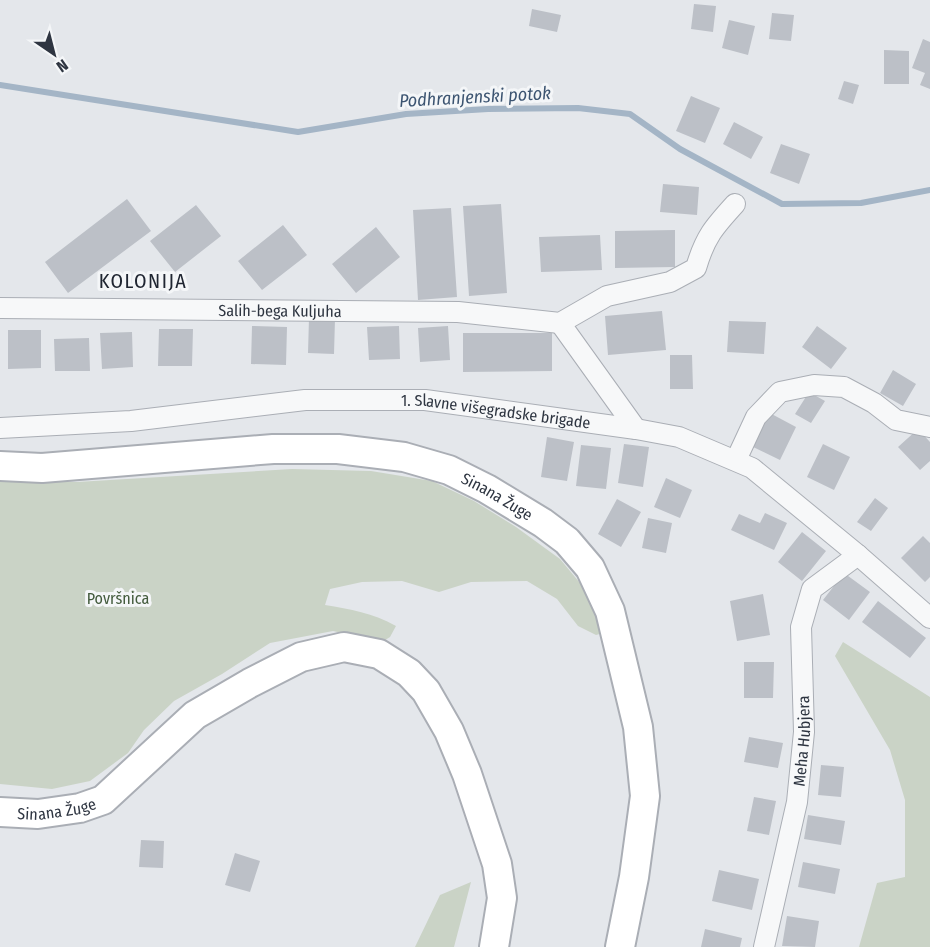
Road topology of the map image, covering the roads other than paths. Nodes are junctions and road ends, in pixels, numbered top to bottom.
1 (735, 204) dead end
2 (0, 308) edge
3 (560, 324) junction
4 (930, 426) edge
5 (0, 428) edge
6 (636, 429) junction
7 (736, 460) junction
8 (0, 466) edge
9 (858, 555) junction
10 (930, 618) edge
11 (0, 812) edge
12 (494, 947) edge
13 (620, 947) edge
14 (764, 947) edge

1 - 3 street
2 - 3 street, Salih-bega Kuljuha
3 - 6 street
4 - 7 street
5 - 6 street, 1. Slavne višegradske brigade
6 - 7 street, 1. Slavne višegradske brigade
7 - 9 street, 1. Slavne višegradske brigade
8 - 13 main road, Sinana Žuge
9 - 10 street, 1. Slavne višegradske brigade
9 - 14 street, Meha Hubjera
11 - 12 main road, Sinana Žuge

